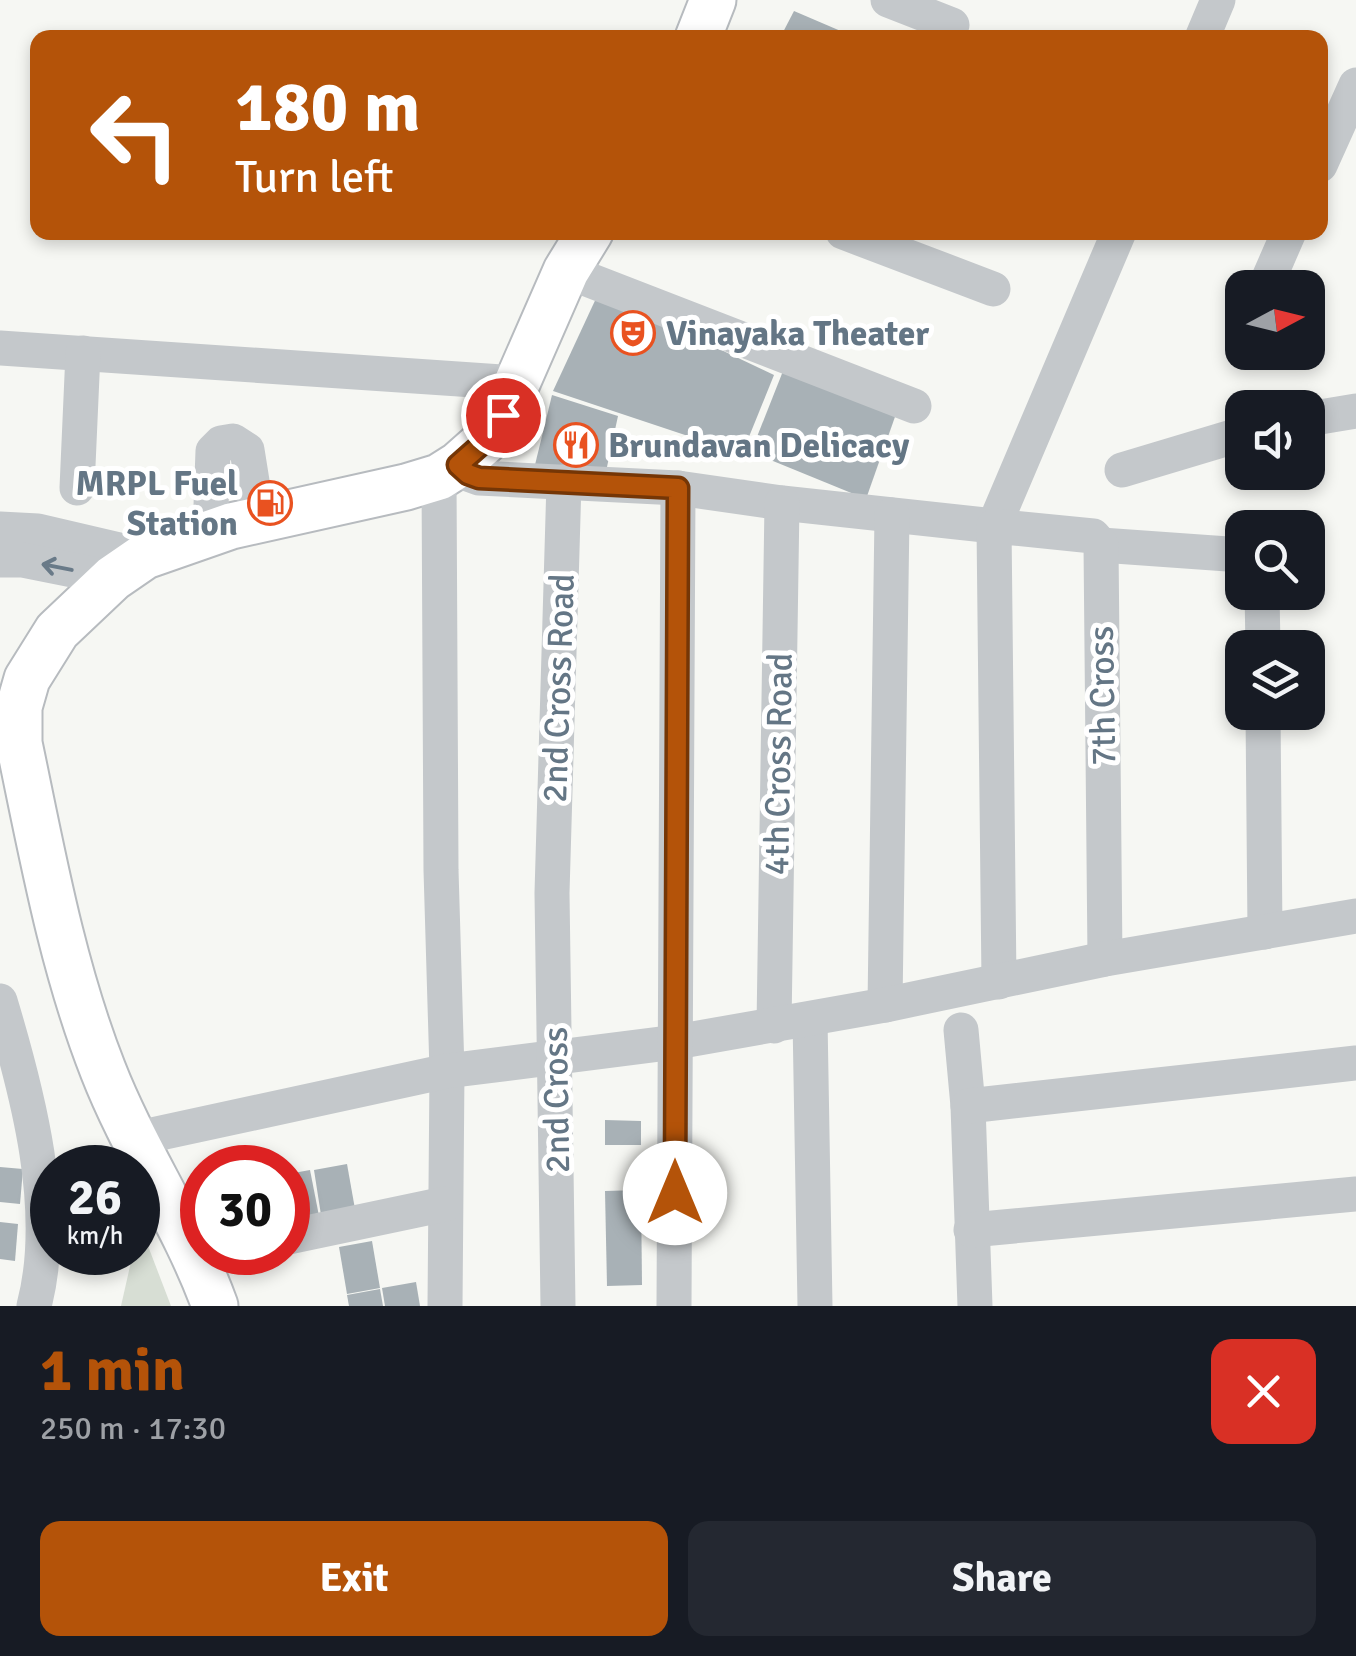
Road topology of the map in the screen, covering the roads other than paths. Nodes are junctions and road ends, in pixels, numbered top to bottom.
1 (714, 0) edge
2 (888, 0) edge
3 (1218, 0) edge
4 (952, 24) dead end
5 (701, 30) edge
6 (1205, 30) edge
7 (1356, 85) edge
8 (1328, 147) edge
9 (585, 240) edge
10 (864, 240) edge
11 (1116, 240) edge
12 (1286, 240) edge
13 (1273, 270) edge
14 (566, 271) junction
15 (993, 289) dead end
16 (0, 348) edge
17 (84, 353) junction
18 (518, 383) junction
19 (914, 406) dead end
20 (1356, 412) edge
21 (1325, 417) edge
22 (1225, 439) edge
23 (1122, 470) dead end
24 (448, 471) junction
25 (564, 482) junction
26 (77, 488) dead end
27 (678, 488) junction
28 (782, 503) junction
29 (892, 515) junction
30 (258, 519) junction
31 (994, 526) junction
32 (0, 529) edge
33 (210, 533) junction
34 (1101, 545) junction
35 (1225, 554) edge
36 (0, 560) edge
37 (129, 567) junction
38 (1263, 730) edge
39 (552, 894) joint
40 (1356, 916) edge
41 (1264, 932) junction
42 (1105, 959) junction
43 (999, 982) junction
44 (0, 1002) edge
45 (885, 1005) junction
46 (810, 1019) junction
47 (774, 1026) junction
48 (961, 1030) dead end
49 (676, 1042) junction
50 (557, 1056) junction
51 (1356, 1063) edge
52 (446, 1071) junction
53 (968, 1106) junction
54 (133, 1138) junction
55 (1356, 1194) edge
56 (445, 1204) junction
57 (180, 1215) edge
58 (972, 1230) junction
59 (310, 1232) edge
60 (208, 1275) edge
61 (34, 1306) edge
62 (214, 1306) edge
63 (445, 1306) edge
64 (558, 1306) edge
65 (674, 1306) edge
66 (815, 1306) edge
67 (975, 1306) edge

1 - 5 main road
2 - 4 street
3 - 6 street
7 - 8 street
9 - 14 main road
10 - 15 street
11 - 31 street
12 - 13 street
14 - 18 main road
14 - 19 street
16 - 17 street
17 - 18 street
17 - 26 street
18 - 24 main road
20 - 21 street
22 - 23 street
24 - 25 street
24 - 30 main road
24 - 52 street
25 - 27 street
25 - 39 street, 2nd Cross Road
27 - 28 street
27 - 49 street
28 - 29 street
28 - 47 street, 4th Cross Road
29 - 31 street
29 - 45 street
30 - 33 main road
30 - 33 street
31 - 34 street
31 - 43 street
32 - 37 street
33 - 37 main road
34 - 35 street
34 - 42 street, 7th Cross
37 -> 36 street
37 - 54 main road
38 - 41 street
39 - 50 street, 2nd Cross
40 - 41 street
41 - 42 street
42 - 43 street
43 - 45 street
44 - 61 street
45 - 46 street
46 - 47 street
46 - 66 street
47 - 49 street
48 - 53 street
49 - 50 street
49 - 65 street
50 - 52 street
50 - 64 street, 2nd Cross
51 - 53 street
52 - 54 street
52 - 56 street
53 - 58 street
54 - 57 main road
55 - 58 street
56 - 59 street
56 - 63 street
58 - 67 street
60 - 62 main road

